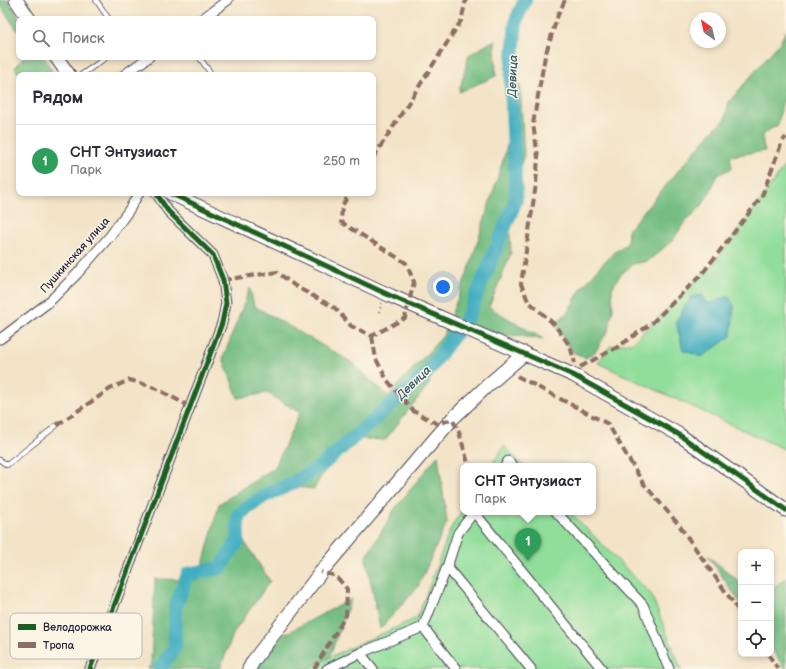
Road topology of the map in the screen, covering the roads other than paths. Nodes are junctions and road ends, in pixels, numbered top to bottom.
1 (16, 0) edge
2 (96, 0) edge
3 (228, 0) edge
4 (28, 16) edge
5 (107, 16) edge
6 (206, 16) edge
7 (58, 60) edge
8 (103, 60) edge
9 (142, 60) edge
10 (201, 60) edge
11 (67, 72) edge
12 (85, 72) edge
13 (127, 72) edge
14 (210, 72) edge
15 (137, 196) edge
16 (158, 196) edge
17 (176, 196) edge
18 (0, 339) edge
19 (525, 353) junction
20 (57, 425) dead end
21 (0, 460) edge
22 (786, 510) edge
23 (472, 515) edge
24 (476, 515) edge
25 (559, 515) edge
26 (447, 567) junction
27 (111, 613) edge
28 (423, 627) junction
29 (360, 653) junction
30 (94, 659) edge
31 (90, 669) edge
32 (249, 669) edge
33 (327, 669) edge
34 (374, 669) edge
35 (456, 669) edge
36 (531, 669) edge
37 (602, 669) edge
38 (669, 669) edge

1 - 4 street
2 - 5 lane
3 - 6 street
7 - 11 street
8 - 12 lane
9 - 13 street
10 - 14 lane
15 - 18 street, Пушкинская улица
16 - 27 street
17 - 19 street
19 - 22 street
19 - 32 street
20 - 21 lane
23 - 26 street
24 - 37 street
25 - 38 street
26 - 28 street
26 - 36 street
28 - 29 street
28 - 35 street
29 - 33 street
29 - 34 street
30 - 31 street

